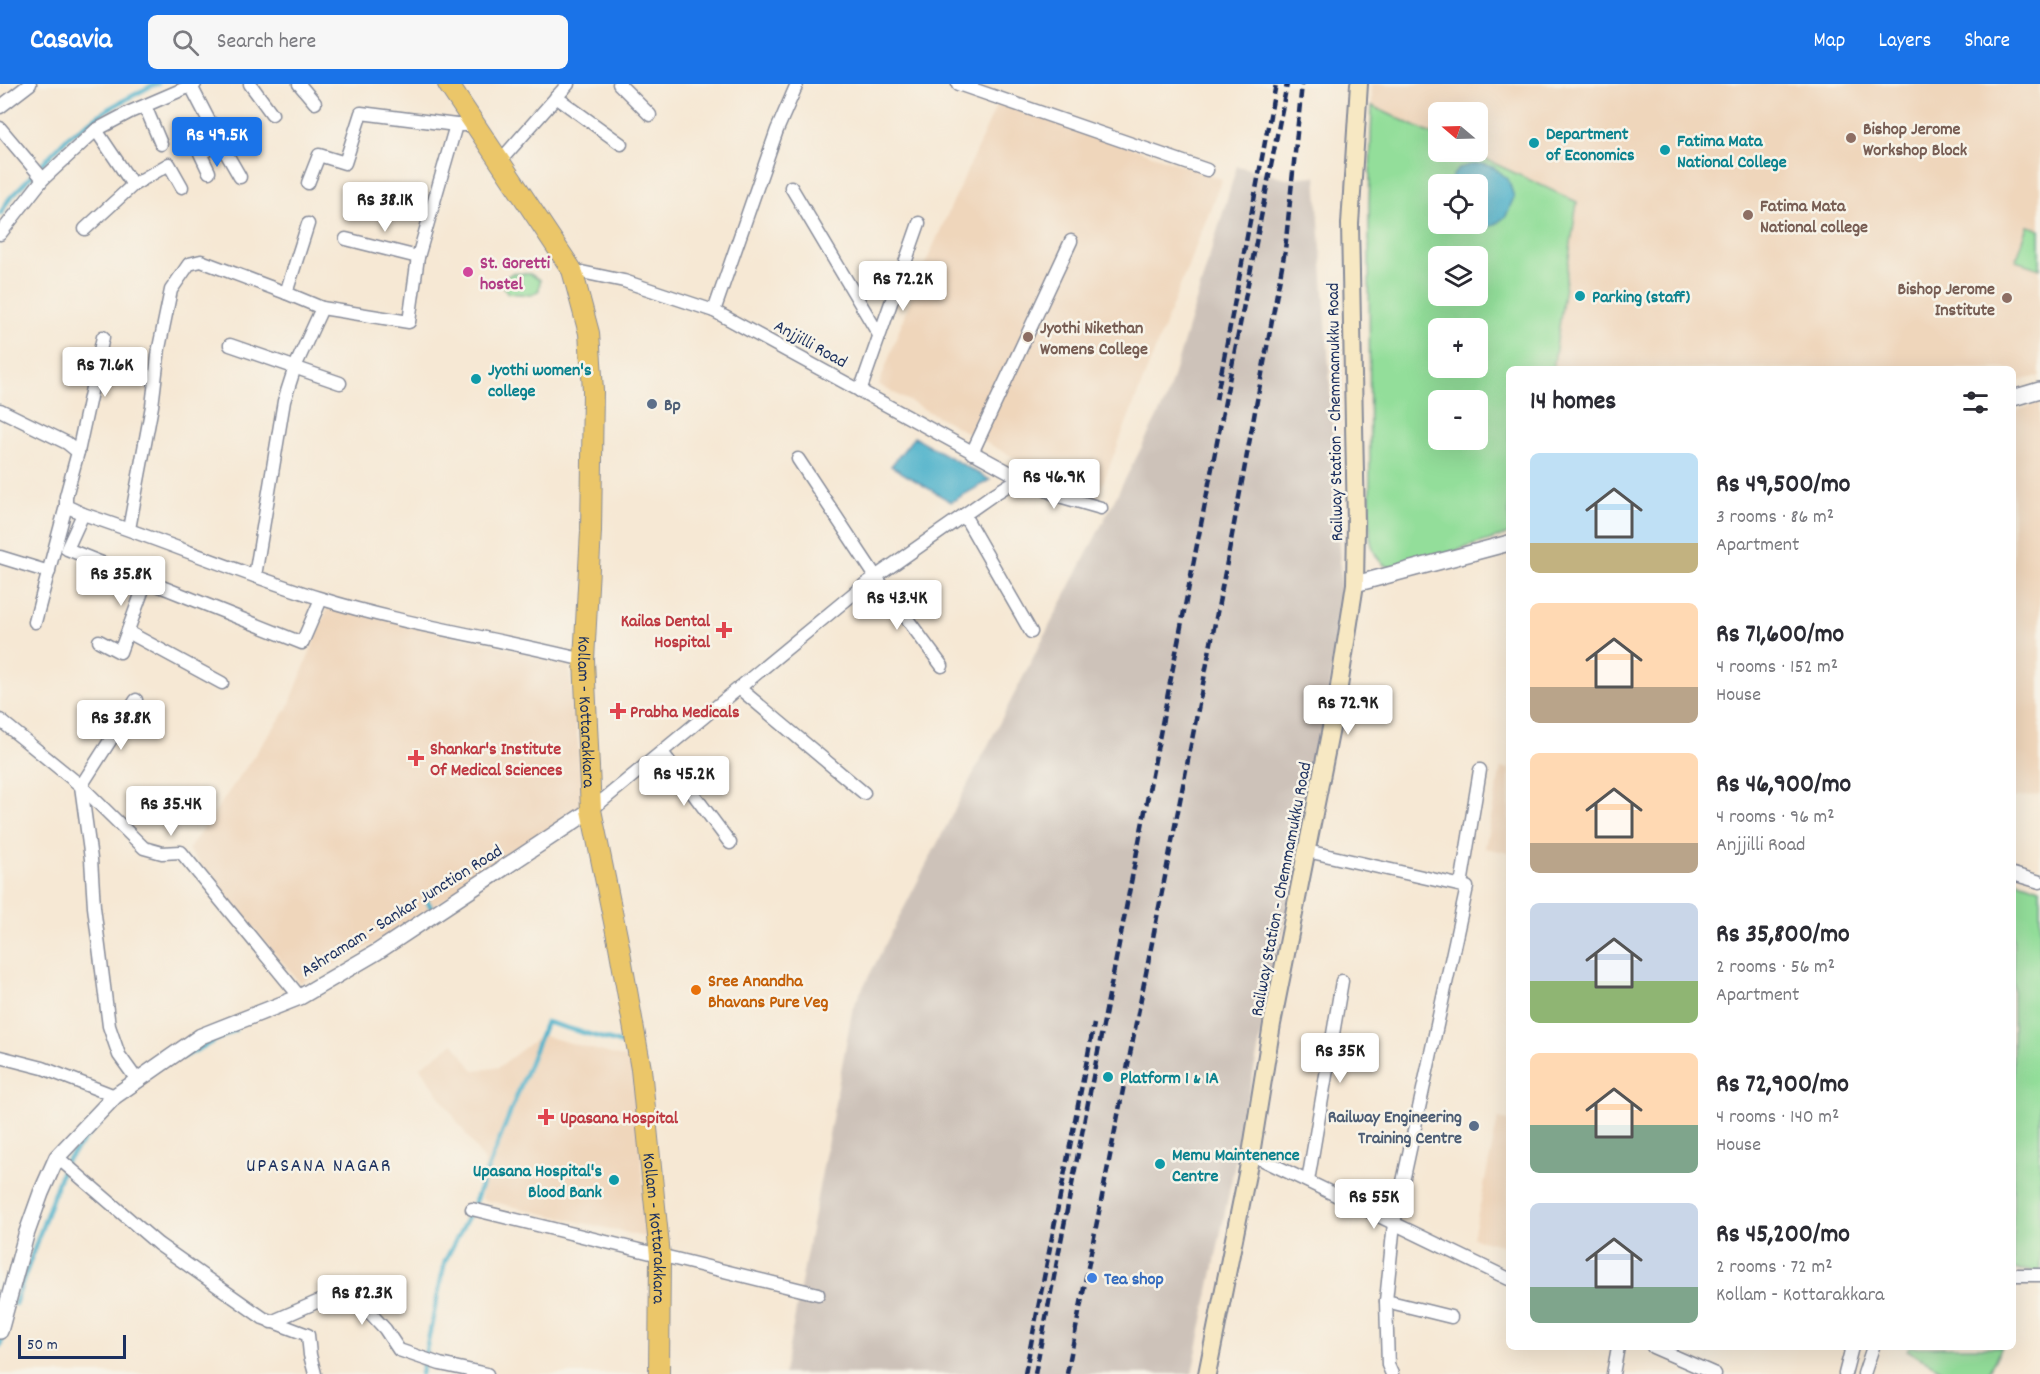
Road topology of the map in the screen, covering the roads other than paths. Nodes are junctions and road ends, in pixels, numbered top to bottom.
1 (30, 84) edge
2 (250, 84) edge
3 (299, 84) edge
4 (448, 84) edge
5 (568, 84) edge
6 (619, 84) edge
7 (797, 84) edge
8 (1359, 84) edge
9 (193, 85) edge
10 (966, 85) edge
11 (556, 97) junction
12 (315, 103) dead end
13 (0, 106) edge
14 (145, 106) junction
15 (272, 114) dead end
16 (650, 115) dead end
17 (456, 125) junction
18 (476, 125) junction
19 (0, 128) edge
20 (96, 130) junction
21 (161, 144) dead end
22 (221, 144) junction
23 (621, 144) dead end
24 (500, 161) junction
25 (1207, 170) dead end
26 (209, 172) dead end
27 (240, 177) dead end
28 (43, 179) junction
29 (308, 183) dead end
30 (133, 185) junction
31 (182, 187) dead end
32 (790, 187) dead end
33 (919, 223) dead end
34 (308, 224) dead end
35 (2, 226) edge
36 (85, 229) dead end
37 (346, 239) dead end
38 (1071, 241) dead end
39 (417, 257) junction
40 (572, 270) junction
41 (286, 293) junction
42 (322, 308) junction
43 (714, 311) junction
44 (879, 336) junction
45 (103, 337) dead end
46 (230, 345) dead end
47 (295, 367) junction
48 (340, 384) dead end
49 (2040, 390) edge
50 (860, 391) junction
51 (2016, 397) edge
52 (0, 410) edge
53 (78, 452) junction
54 (972, 453) junction
55 (798, 459) dead end
56 (1020, 478) junction
57 (66, 506) junction
58 (1101, 508) dead end
59 (83, 514) junction
60 (964, 515) junction
61 (129, 529) junction
62 (1506, 544) edge
63 (0, 557) edge
64 (49, 572) junction
65 (255, 576) junction
66 (876, 577) junction
67 (146, 581) junction
68 (1355, 584) junction
69 (321, 599) junction
70 (35, 622) dead end
71 (128, 632) junction
72 (1030, 632) dead end
73 (99, 641) dead end
74 (584, 660) junction
75 (942, 666) dead end
76 (222, 683) dead end
77 (740, 688) junction
78 (136, 700) dead end
79 (0, 720) edge
80 (662, 752) junction
81 (1480, 770) dead end
82 (81, 786) junction
83 (864, 793) dead end
84 (591, 810) junction
85 (730, 843) dead end
86 (1307, 851) junction
87 (2016, 875) edge
88 (2040, 882) edge
89 (1461, 885) junction
90 (1342, 981) dead end
91 (300, 997) junction
92 (0, 1057) edge
93 (137, 1080) junction
94 (116, 1096) junction
95 (1251, 1154) junction
96 (57, 1157) junction
97 (1308, 1181) junction
98 (472, 1209) dead end
99 (1394, 1223) junction
100 (660, 1256) junction
101 (2016, 1275) edge
102 (2040, 1275) edge
103 (1506, 1278) edge
104 (818, 1294) dead end
105 (1386, 1301) junction
106 (1451, 1317) dead end
107 (271, 1322) junction
108 (0, 1330) edge
109 (1617, 1350) edge
110 (1660, 1350) edge
111 (1851, 1350) edge
112 (1871, 1350) edge
113 (315, 1374) edge
114 (487, 1374) edge
115 (659, 1374) edge
116 (1207, 1374) edge
117 (1392, 1374) edge
118 (1613, 1374) edge
119 (1715, 1374) edge
120 (1845, 1374) edge
121 (1864, 1374) edge

1 - 13 street
2 - 15 street
3 - 12 street
4 - 18 main road, Kollam - Kottarakkara
5 - 11 street
6 - 16 street
7 - 43 street
8 - 68 main road, Railway Station - Chemmamukku Road
9 - 14 street
9 - 22 street
10 - 25 street
11 - 23 street
11 - 24 street
14 - 20 street
14 - 21 street
17 - 18 street
17 - 29 street
17 - 39 street
18 - 24 main road, Kollam - Kottarakkara
19 - 28 street
20 - 28 street
20 - 30 street
22 - 26 street
22 - 27 street
24 - 40 main road, Kollam - Kottarakkara
28 - 35 street
30 - 31 street
30 - 36 street
32 - 44 street
33 - 44 street
34 - 41 street
37 - 39 street
38 - 54 street
39 - 42 street
40 - 43 street, Anjjilli Road
40 - 74 main road, Kollam - Kottarakkara
41 - 42 street
41 - 61 street
42 - 47 street
43 - 50 street, Anjjilli Road
44 - 50 street
45 - 53 street
46 - 47 street
47 - 48 street
47 - 65 street
49 - 51 street
50 - 54 street, Anjjilli Road
52 - 53 street
53 - 57 street
54 - 56 street, Anjjilli Road
55 - 66 street
56 - 58 street, Anjjilli Road
56 - 60 street
57 - 59 street
57 - 64 street
59 - 61 street
59 - 67 street
60 - 66 street
60 - 72 street
61 - 65 street
62 - 68 street
63 - 64 street
64 - 70 street
65 - 69 street
66 - 75 street
66 - 77 street
67 - 69 street
67 - 71 street
68 - 86 main road, Railway Station - Chemmamukku Road
69 - 74 street
71 - 73 street
71 - 76 street
74 - 84 main road, Kollam - Kottarakkara
77 - 80 street
77 - 83 street
78 - 82 street
79 - 82 street
80 - 84 street
80 - 85 street
81 - 89 street
82 - 91 street
82 - 93 street
84 - 91 street, Ashramam - Sankar Junction Road
84 - 100 main road, Kollam - Kottarakkara
86 - 89 street
86 - 95 main road, Railway Station - Chemmamukku Road
87 - 88 street
89 - 99 street
90 - 97 street
91 - 93 street, Ashramam - Sankar Junction Road
92 - 94 street
93 - 94 street, Ashramam - Sankar Junction Road
94 - 96 street, Ashramam - Sankar Junction Road
95 - 97 street
95 - 116 main road, Railway Station - Chemmamukku Road
96 - 107 street
96 - 108 street, Ashramam - Sankar Junction Road
97 - 99 street
98 - 100 street
99 - 103 street
99 - 105 street
100 - 104 street
100 - 115 main road, Kollam - Kottarakkara
101 - 102 street
105 - 106 street
105 - 117 street
107 - 113 street
107 - 114 street
109 - 118 street
110 - 119 street
111 - 120 street
112 - 121 street

